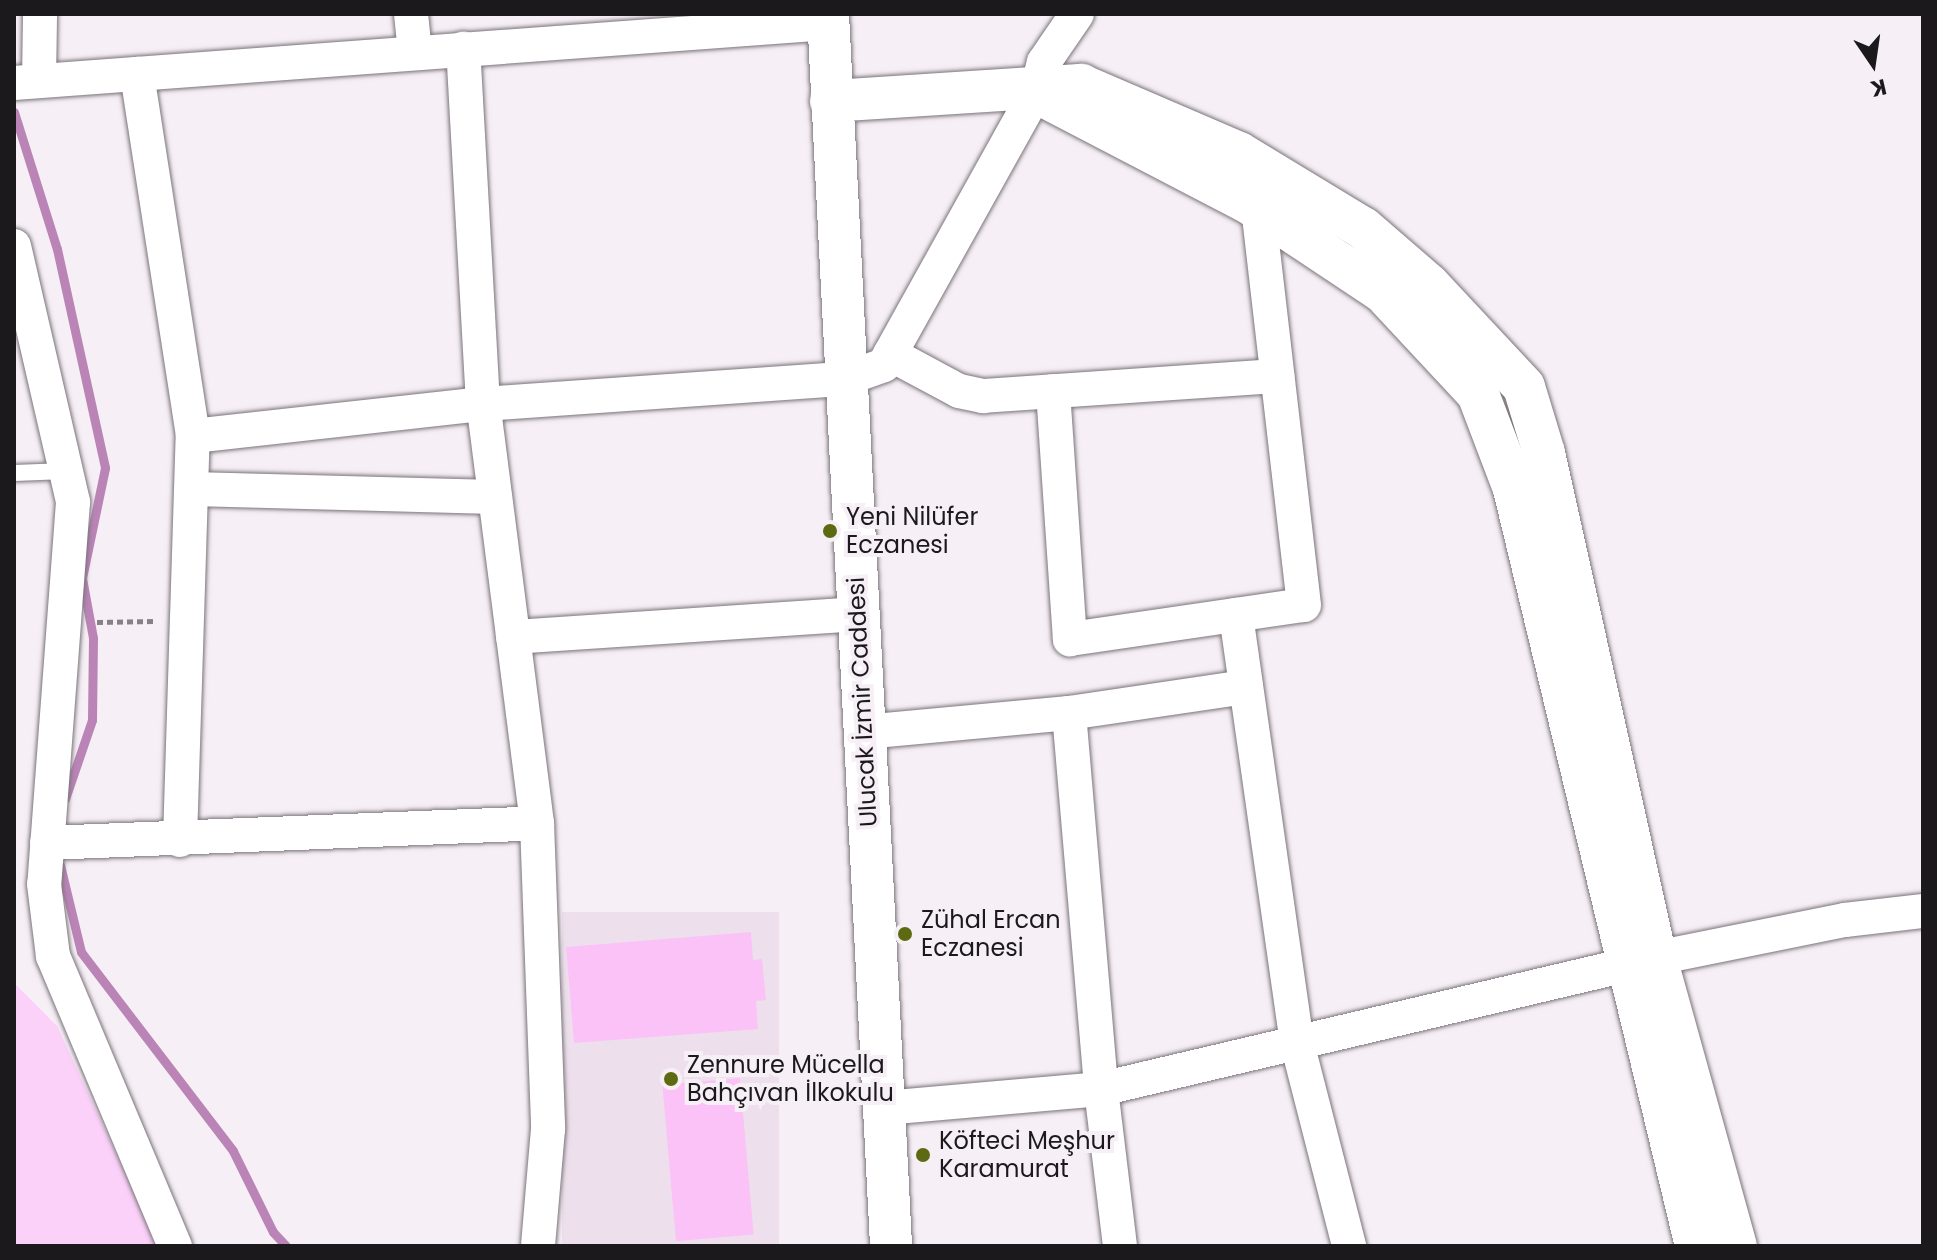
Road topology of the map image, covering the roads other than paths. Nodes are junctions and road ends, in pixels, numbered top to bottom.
1 (40, 14) edge
2 (411, 14) edge
3 (1077, 14) edge
4 (828, 18) edge
5 (463, 49) junction
6 (415, 53) junction
7 (137, 74) junction
8 (27, 82) edge
9 (1036, 92) junction
10 (831, 101) junction
11 (1268, 193) junction
12 (15, 257) edge
13 (890, 354) junction
14 (1277, 376) junction
15 (845, 379) junction
16 (1053, 391) junction
17 (483, 404) junction
18 (193, 436) junction
19 (66, 471) junction
20 (14, 473) edge
21 (192, 489) junction
22 (495, 497) junction
23 (857, 614) junction
24 (1236, 615) junction
25 (513, 637) junction
26 (1246, 687) junction
27 (1069, 713) junction
28 (864, 732) junction
29 (537, 823) junction
30 (180, 840) junction
31 (47, 843) junction
32 (1923, 911) edge
33 (1640, 962) junction
34 (1296, 1039) junction
35 (1101, 1089) junction
36 (884, 1108) junction
37 (175, 1246) edge
38 (538, 1246) edge
39 (891, 1246) edge
40 (1120, 1246) edge
41 (1349, 1246) edge
42 (1696, 1246) edge
43 (1736, 1246) edge

1 - 8 street
2 - 6 street
3 - 9 street
4 - 5 street
4 - 10 street, Ulucak İzmir Caddesi
5 - 6 street
5 - 17 street
6 - 7 street
7 - 8 street
7 - 18 street
9 - 10 street
9 - 11 street
9 - 13 street
10 - 15 street, Ulucak İzmir Caddesi
11 - 14 street
11 - 33 street
12 - 19 street
13 - 15 street
13 - 16 street
14 - 16 street
14 - 24 street
15 - 17 street
15 - 23 street, Ulucak İzmir Caddesi
16 - 24 street
17 - 18 street
17 - 22 street
18 - 21 street
19 - 20 lane
19 - 31 street
21 - 22 street
21 - 30 street
22 - 25 street
23 - 25 street
23 - 28 street, Ulucak İzmir Caddesi
24 - 26 street
25 - 29 street
26 - 27 street
26 - 34 street
27 - 28 street
27 - 35 street
28 - 36 street, Ulucak İzmir Caddesi
29 - 30 street
29 - 38 street
30 - 31 street
31 - 37 street
32 - 33 street
33 - 34 street
33 - 42 street
33 - 43 street
34 - 35 street
34 - 41 street
35 - 36 street
35 - 40 street
36 - 39 street, Ulucak İzmir Caddesi

